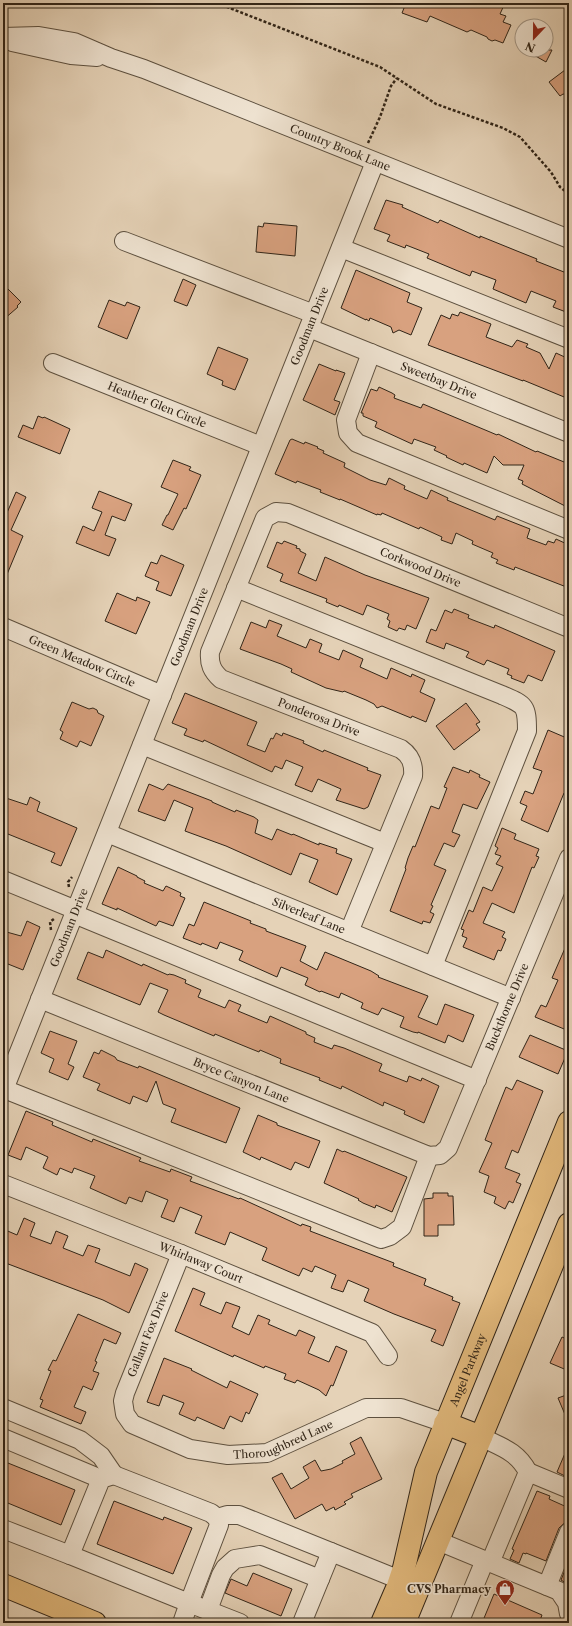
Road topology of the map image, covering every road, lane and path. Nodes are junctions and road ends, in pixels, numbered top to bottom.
1 (217, 3) edge
2 (3, 36) edge
3 (3, 40) edge
4 (111, 58) junction
5 (397, 78) junction
6 (371, 155) junction
7 (569, 194) edge
8 (569, 239) edge
9 (124, 241) dead end
10 (341, 248) junction
11 (312, 321) junction
12 (569, 339) edge
13 (372, 354) junction
14 (53, 363) dead end
15 (569, 433) edge
16 (261, 446) junction
17 (272, 513) joint
18 (569, 530) edge
19 (236, 588) junction
20 (3, 627) edge
21 (569, 628) edge
22 (162, 695) junction
23 (142, 745) junction
24 (107, 833) junction
25 (385, 844) junction
26 (569, 858) edge
27 (565, 879) edge
28 (3, 880) edge
29 (75, 912) junction
30 (349, 932) junction
31 (433, 966) junction
32 (511, 998) junction
33 (40, 999) junction
34 (477, 1080) junction
35 (4, 1090) edge
36 (569, 1122) edge
37 (436, 1155) junction
38 (3, 1184) edge
39 (569, 1224) edge
40 (181, 1254) junction
41 (388, 1356) dead end
42 (5, 1414) edge
43 (125, 1414) joint
44 (445, 1423) junction
45 (481, 1437) junction
46 (3, 1438) edge
47 (528, 1472) junction
48 (108, 1477) junction
49 (569, 1489) edge
50 (217, 1518) junction
51 (3, 1529) edge
52 (569, 1532) edge
53 (438, 1541) junction
54 (331, 1552) junction
55 (70, 1555) junction
56 (487, 1562) junction
57 (320, 1579) junction
58 (400, 1580) junction
59 (3, 1585) edge
60 (547, 1586) junction
61 (189, 1603) junction
62 (208, 1610) junction
63 (569, 1614) edge
64 (569, 1617) edge
65 (95, 1623) edge
66 (182, 1623) edge
67 (240, 1623) edge
68 (302, 1623) edge
69 (382, 1623) edge
70 (404, 1623) edge
71 (459, 1623) edge
72 (568, 1623) edge

1 - 5 path
2 - 4 street, Country Brook Lane
3 - 4 street, Country Brook Lane
4 - 6 street, Country Brook Lane
5 - 6 path
5 - 7 path
6 - 8 street, Country Brook Lane
6 - 10 street, Goodman Drive
9 - 11 street, Sweetbay Drive
10 - 11 street, Goodman Drive
10 - 12 street
11 - 13 street, Sweetbay Drive
11 - 16 street, Goodman Drive
13 - 15 street, Sweetbay Drive
13 - 18 street
14 - 16 street, Heather Glen Circle
16 - 22 street, Goodman Drive
17 - 19 street, Ponderosa Drive
17 - 21 street, Corkwood Drive
19 - 25 street, Ponderosa Drive
19 - 31 street
20 - 22 street, Green Meadow Circle
22 - 23 street, Goodman Drive
23 - 24 street, Goodman Drive
23 - 25 street
24 - 29 street, Goodman Drive
24 - 30 street, Silverleaf Lane
25 - 30 street, Ponderosa Drive
26 - 27 street, Buckthorne Drive
27 - 32 street, Buckthorne Drive
28 - 29 street
29 - 33 street, Goodman Drive
29 - 34 street
30 - 31 street, Silverleaf Lane
31 - 32 street, Silverleaf Lane
32 - 34 street, Buckthorne Drive
33 - 35 street, Goodman Drive
33 - 37 street, Bryce Canyon Lane
34 - 37 street, Buckthorne Drive
35 - 37 street, Buckthorne Drive
36 - 44 main road, Angel Parkway
38 - 40 street, Whirlaway Court
39 - 45 main road
40 - 41 street, Whirlaway Court
40 - 43 street, Gallant Fox Drive
42 - 48 street
43 - 44 street, Thoroughbred Lane
44 - 45 main road
44 - 58 main road, Angel Parkway
45 - 47 street
45 - 53 main road
46 - 48 street
47 - 49 street
47 - 56 street
48 - 50 street
48 - 55 street
50 - 54 street
50 - 61 street
51 - 55 street
52 - 60 street
53 - 56 street
53 - 70 main road
54 - 57 street
54 - 58 street
55 - 61 street
56 - 60 street
56 - 71 street
57 - 62 street
57 - 68 street
58 - 69 main road, Angel Parkway
59 - 65 main road
60 - 63 street
61 - 62 street
61 - 66 street
62 - 67 street
64 - 72 street

